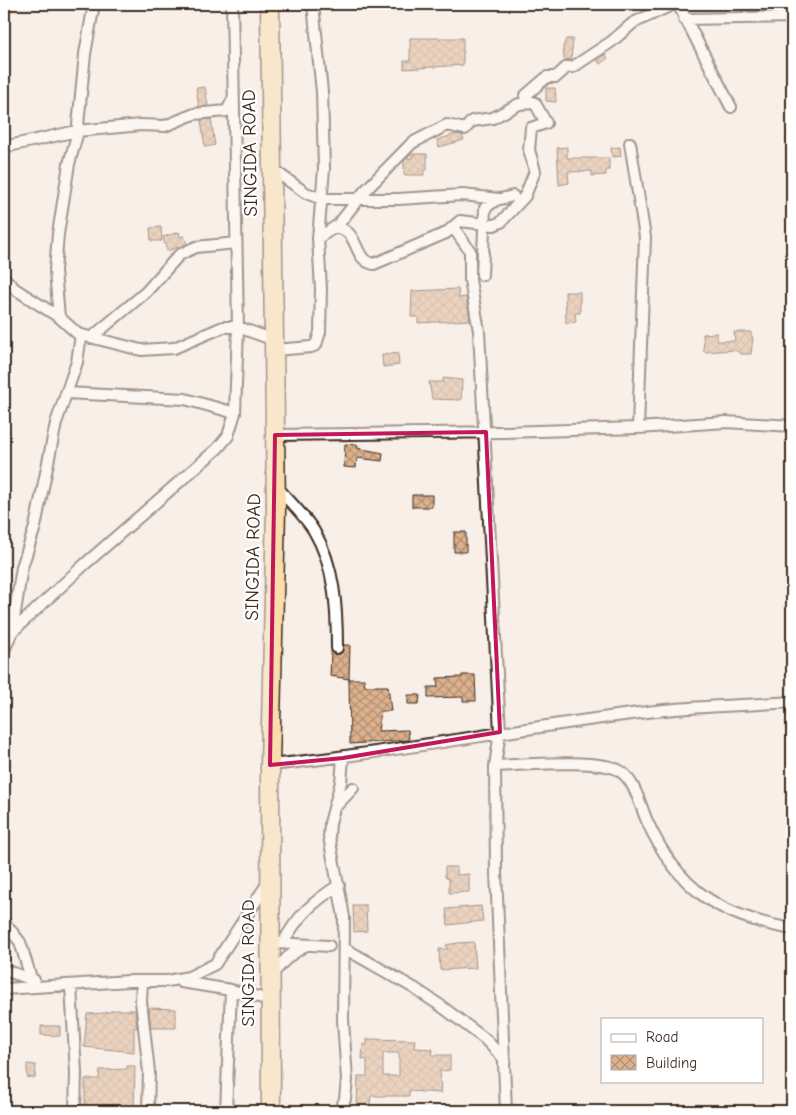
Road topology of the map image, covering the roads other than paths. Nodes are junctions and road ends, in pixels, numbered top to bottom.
1 (94, 4) edge
2 (232, 4) edge
3 (270, 4) edge
4 (313, 4) edge
5 (674, 4) edge
6 (678, 4) edge
7 (792, 17) edge
8 (684, 19) junction
9 (233, 98) junction
10 (535, 103) junction
11 (730, 107) dead end
12 (77, 131) junction
13 (630, 143) dead end
14 (4, 147) edge
15 (272, 169) junction
16 (513, 196) dead end
17 (322, 199) junction
18 (499, 199) junction
19 (357, 200) junction
20 (483, 225) junction
21 (453, 227) junction
22 (334, 228) junction
23 (318, 238) junction
24 (236, 243) junction
25 (482, 276) dead end
26 (4, 278) edge
27 (59, 317) junction
28 (238, 327) junction
29 (81, 335) junction
30 (92, 338) junction
31 (275, 345) junction
32 (66, 393) junction
33 (235, 413) junction
34 (792, 426) edge
35 (638, 428) junction
36 (486, 432) junction
37 (276, 435) junction
38 (276, 486) junction
39 (12, 632) junction
40 (337, 648) dead end
41 (4, 650) edge
42 (792, 702) edge
43 (500, 732) junction
44 (343, 758) junction
45 (270, 765) junction
46 (495, 766) junction
47 (353, 788) dead end
48 (336, 806) junction
49 (269, 880) junction
50 (339, 885) junction
51 (4, 922) edge
52 (792, 929) edge
53 (276, 943) junction
54 (306, 945) junction
55 (329, 946) dead end
56 (344, 948) junction
57 (4, 970) edge
58 (270, 976) junction
59 (31, 978) junction
60 (142, 981) junction
61 (167, 981) junction
62 (71, 986) junction
63 (47, 988) junction
64 (4, 989) edge
65 (231, 990) junction
66 (270, 1000) junction
67 (505, 1060) junction
68 (75, 1111) edge
69 (148, 1111) edge
70 (226, 1111) edge
71 (271, 1111) edge
72 (340, 1111) edge
73 (506, 1111) edge

1 - 12 street
2 - 9 street
3 - 15 highway, SINGIDA ROAD
4 - 17 street
5 - 10 street
6 - 8 street
7 - 8 street
8 - 11 street
9 - 12 street
9 - 24 street
10 - 19 street
10 - 20 street
12 - 14 street
12 - 27 street
13 - 35 street
15 - 17 street
15 - 31 highway, SINGIDA ROAD
16 - 18 street
17 - 19 street
17 - 23 street
18 - 19 street
18 - 20 street
19 - 22 street
20 - 21 street
20 - 25 street
21 - 22 street
21 - 36 street
22 - 23 street
23 - 31 street
24 - 28 street
24 - 30 street
26 - 27 street
27 - 29 street
28 - 30 street
28 - 31 street
28 - 33 street
29 - 30 street
29 - 32 street
31 - 37 highway, SINGIDA ROAD
32 - 33 street
32 - 39 street
33 - 39 street
34 - 35 street
35 - 36 street
36 - 37 street
36 - 43 street
37 - 38 highway, SINGIDA ROAD
38 - 40 street
38 - 45 highway, SINGIDA ROAD
39 - 41 street
42 - 43 street
43 - 44 street
43 - 46 street
44 - 45 street
44 - 48 street
45 - 49 highway, SINGIDA ROAD
46 - 52 street
46 - 67 street
47 - 48 street
48 - 50 street
49 - 53 highway, SINGIDA ROAD
49 - 61 street
50 - 53 street
50 - 56 street
51 - 59 street
53 - 54 street
53 - 58 highway, SINGIDA ROAD
54 - 55 street
54 - 58 street
56 - 67 street
56 - 72 street
57 - 59 street
58 - 66 highway, SINGIDA ROAD
59 - 63 street
60 - 61 street
60 - 62 street
60 - 69 street
61 - 65 street
62 - 63 street
62 - 68 street
63 - 64 street
65 - 66 street
65 - 70 street
66 - 71 highway, SINGIDA ROAD
67 - 73 street

